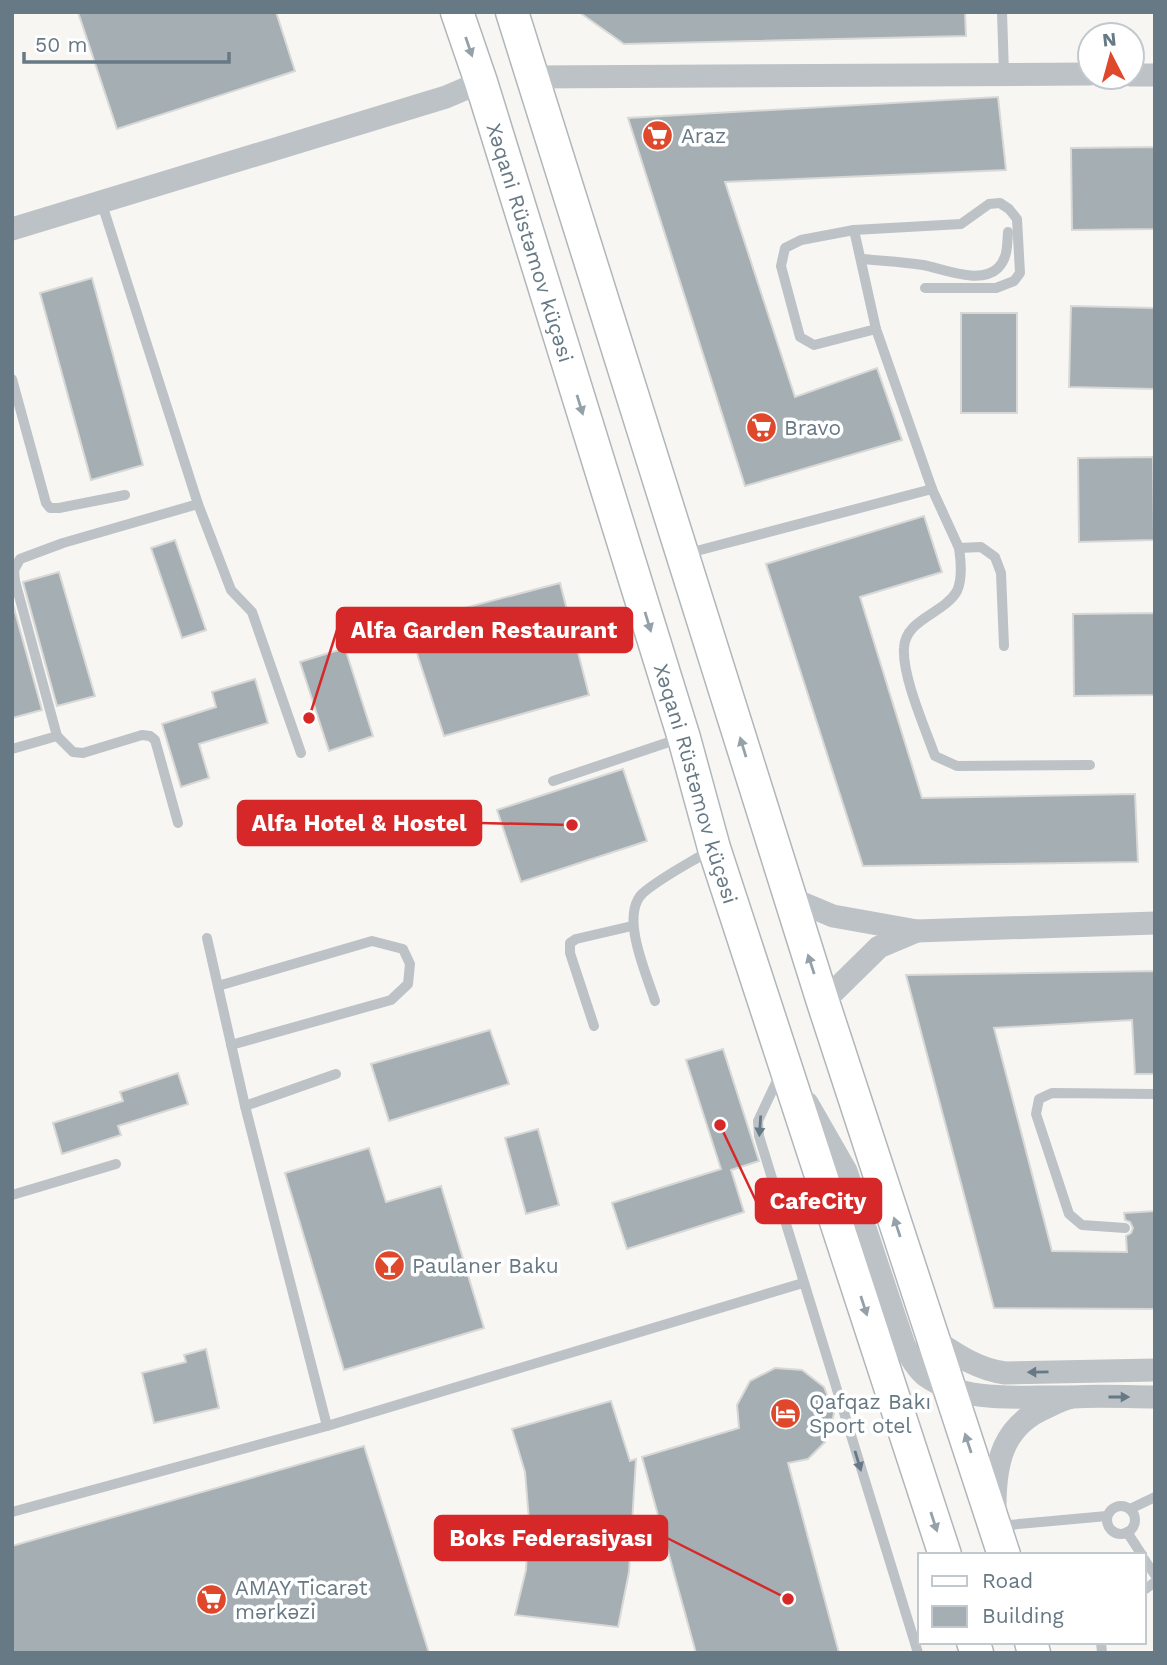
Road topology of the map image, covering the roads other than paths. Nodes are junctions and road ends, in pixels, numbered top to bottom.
1 (457, 12) edge
2 (512, 12) edge
3 (1002, 12) edge
4 (1004, 74) junction
5 (1076, 74) edge
6 (531, 77) junction
7 (481, 82) junction
8 (101, 201) junction
9 (12, 229) edge
10 (855, 230) junction
11 (1008, 232) dead end
12 (862, 259) junction
13 (925, 288) dead end
14 (876, 329) junction
15 (12, 379) edge
16 (932, 489) junction
17 (125, 495) dead end
18 (198, 504) junction
19 (959, 548) junction
20 (682, 555) junction
21 (1004, 646) dead end
22 (57, 736) junction
23 (684, 738) junction
24 (12, 749) edge
25 (301, 753) dead end
26 (1090, 765) dead end
27 (553, 781) dead end
28 (178, 823) dead end
29 (714, 848) junction
30 (790, 898) junction
31 (1155, 923) edge
32 (632, 926) junction
33 (917, 931) junction
34 (207, 938) dead end
35 (218, 986) junction
36 (655, 1002) dead end
37 (823, 1002) junction
38 (594, 1026) dead end
39 (231, 1045) junction
40 (785, 1064) junction
41 (336, 1074) dead end
42 (1155, 1094) edge
43 (245, 1106) junction
44 (116, 1164) dead end
45 (12, 1195) edge
46 (1125, 1228) dead end
47 (803, 1283) junction
48 (933, 1339) junction
49 (1155, 1370) edge
50 (949, 1387) junction
51 (1070, 1397) junction
52 (1155, 1397) edge
53 (327, 1426) junction
54 (1155, 1497) edge
55 (1130, 1509) junction
56 (12, 1512) edge
57 (1107, 1516) junction
58 (1127, 1532) junction
59 (1000, 1540) edge
60 (944, 1553) edge
61 (1140, 1553) edge
62 (918, 1653) edge

1 -> 7 main road, Xəqani Rüstəmov küçəsi
2 - 6 main road
3 - 4 lane
4 - 5 street
4 - 6 street
6 - 20 main road
7 - 8 street
7 -> 23 main road, Xəqani Rüstəmov küçəsi
8 - 9 street
8 - 18 lane
10 - 12 lane
10 - 13 lane
10 - 14 lane
11 - 12 lane
12 - 14 lane
14 - 16 lane
15 - 17 lane
16 - 19 lane
16 - 20 lane
18 - 22 lane
18 - 25 lane
19 - 21 lane
19 - 26 lane
30 -> 20 main road
22 - 24 lane
22 - 28 lane
23 - 27 lane
23 - 29 main road, Xəqani Rüstəmov küçəsi
29 - 32 lane
29 - 40 main road, Xəqani Rüstəmov küçəsi
30 - 33 street
37 -> 30 main road
31 - 33 street
32 - 36 lane
32 - 38 lane
33 - 37 street
34 - 35 lane
35 - 39 lane
35 - 39 lane
48 -> 37 main road
39 - 43 lane
40 -> 47 lane
40 - 50 street
40 -> 60 main road, Xəqani Rüstəmov küçəsi
41 - 43 lane
42 - 46 lane
43 - 53 lane
44 - 45 lane
47 - 53 lane
47 -> 62 lane
49 -> 48 street
48 - 50 main road
50 - 51 street
59 -> 50 main road
51 -> 52 street
51 - 59 street
53 - 56 lane
54 - 55 lane
55 - 57 lane
55 - 58 lane
57 - 58 lane
57 - 59 lane
58 - 61 lane

